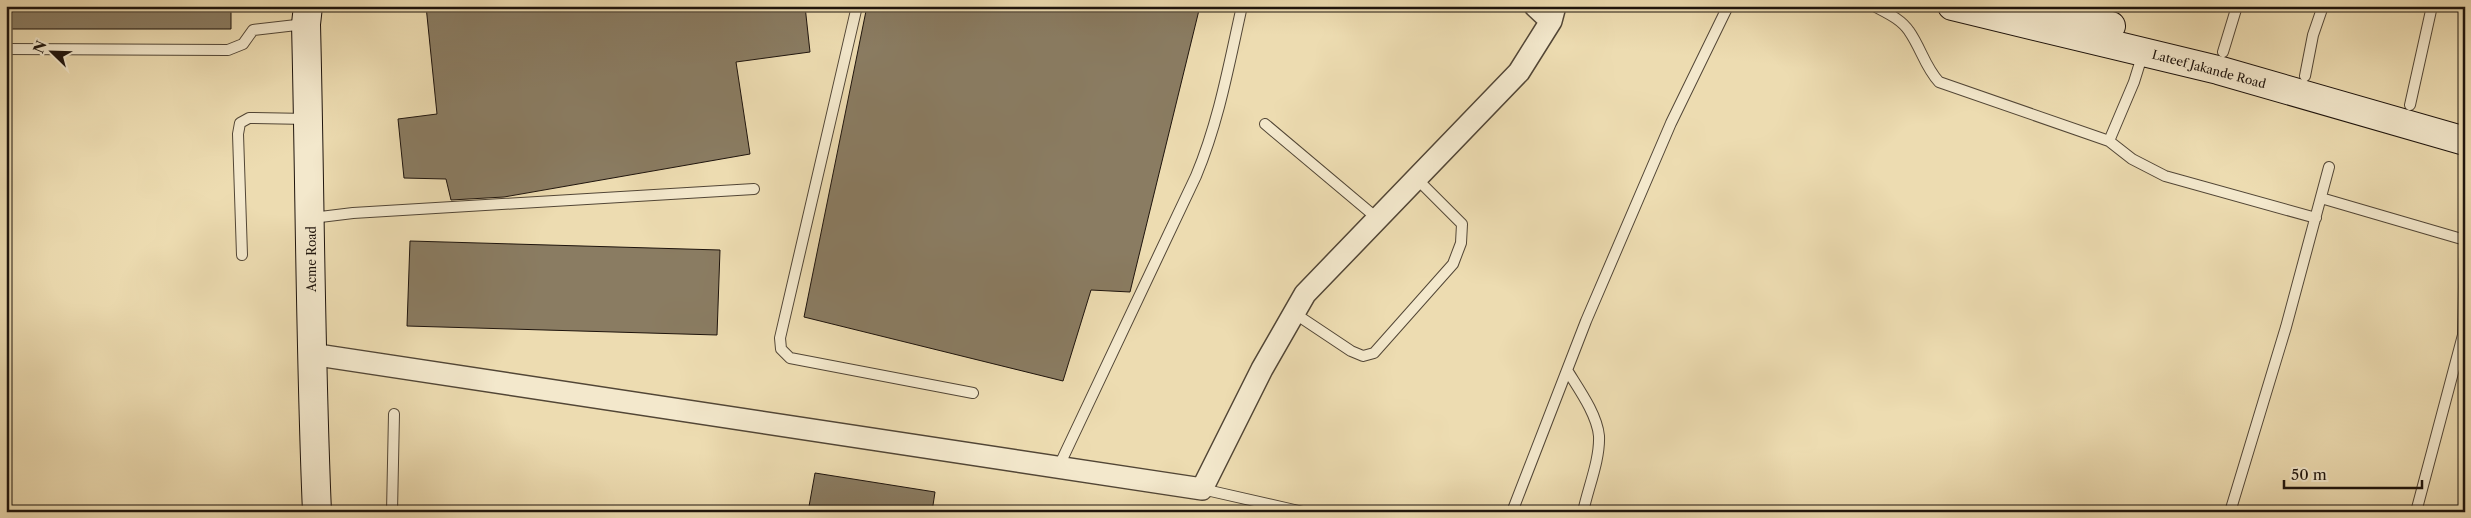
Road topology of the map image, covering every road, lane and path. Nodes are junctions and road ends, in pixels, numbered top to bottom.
1 (858, 6) edge
2 (1242, 6) edge
3 (1728, 6) edge
4 (1874, 6) edge
5 (1952, 6) edge
6 (2038, 6) edge
7 (2237, 6) edge
8 (2322, 6) edge
9 (2432, 6) edge
10 (1547, 11) edge
11 (307, 15) edge
12 (6, 49) edge
13 (2143, 52) junction
14 (2223, 52) junction
15 (2305, 76) junction
16 (2410, 105) junction
17 (309, 120) junction
18 (2465, 122) edge
19 (1264, 124) dead end
20 (2109, 141) junction
21 (2465, 141) edge
22 (2329, 167) dead end
23 (1417, 179) junction
24 (754, 189) dead end
25 (2321, 198) junction
26 (311, 218) junction
27 (2316, 218) junction
28 (1378, 219) junction
29 (2465, 240) edge
30 (242, 255) dead end
31 (1294, 313) junction
32 (310, 354) junction
33 (1567, 370) junction
34 (973, 392) dead end
35 (394, 414) dead end
36 (1059, 466) junction
37 (1202, 489) junction
38 (316, 512) edge
39 (392, 512) edge
40 (1303, 512) edge
41 (1512, 512) edge
42 (1583, 512) edge
43 (2230, 512) edge
44 (2416, 512) edge

1 - 34 lane
2 - 36 lane
3 - 33 lane
4 - 20 lane
5 - 13 main road, Lateef Jakande Road
6 - 14 main road, Lateef Jakande Road
7 - 14 lane
8 - 15 lane
9 - 16 lane
10 - 23 street
11 - 12 lane
11 - 17 main road, Acme Road
13 - 20 lane
13 - 21 main road, Lateef Jakande Road
14 - 15 main road, Lateef Jakande Road
15 - 16 main road, Lateef Jakande Road
16 - 18 main road, Lateef Jakande Road
17 - 26 main road, Acme Road
17 - 30 lane
19 - 28 lane
20 - 27 lane
22 - 25 lane
23 - 28 street
23 - 31 lane
24 - 26 lane
25 - 27 lane
25 - 29 lane
26 - 32 main road, Acme Road
27 - 43 lane
28 - 31 street
29 - 44 lane
31 - 37 street
32 - 36 street
32 - 38 main road, Acme Road
33 - 41 lane
33 - 42 lane
35 - 39 lane
36 - 37 street
37 - 40 lane

